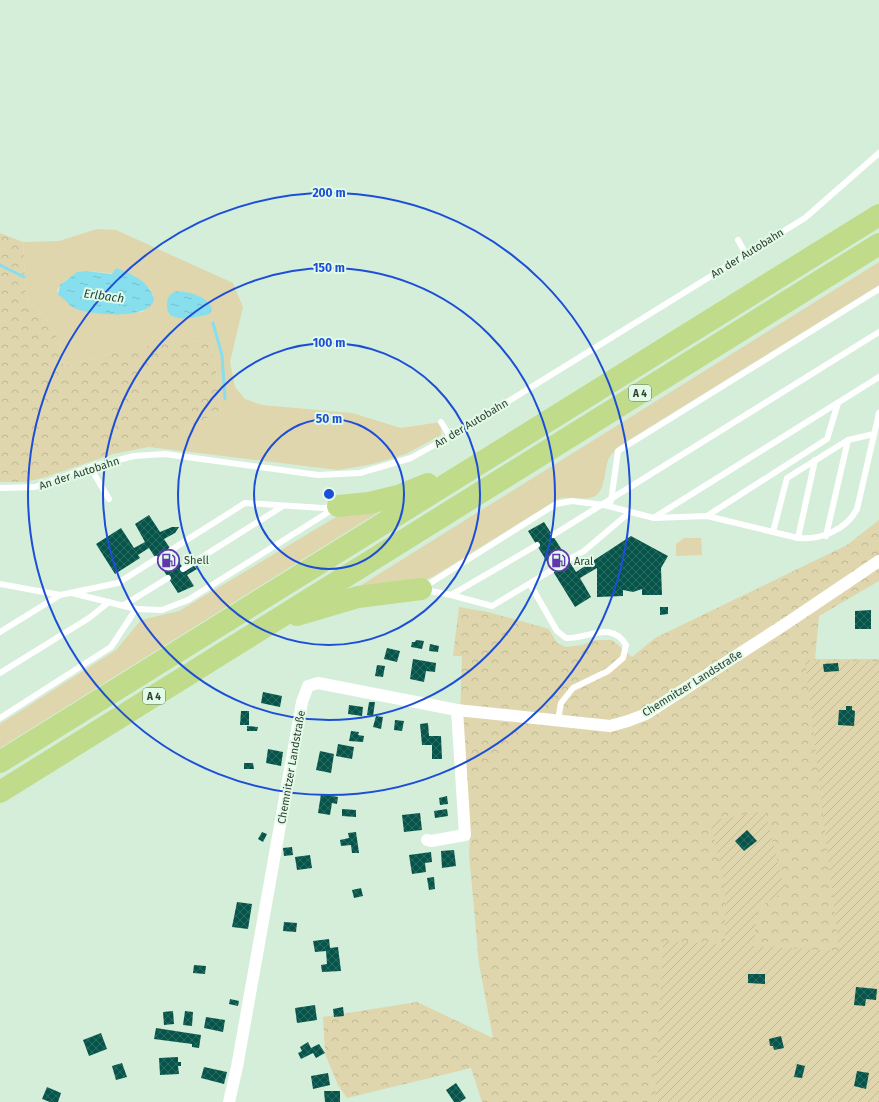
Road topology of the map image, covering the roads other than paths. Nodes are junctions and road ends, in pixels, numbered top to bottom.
1 (879, 153) edge
2 (879, 215) edge
3 (738, 240) dead end
4 (879, 244) edge
5 (746, 254) junction
6 (879, 289) edge
7 (879, 332) edge
8 (879, 377) edge
9 (838, 403) junction
10 (879, 413) edge
11 (441, 422) dead end
12 (874, 434) junction
13 (450, 436) junction
14 (848, 440) junction
15 (815, 460) junction
16 (90, 467) junction
17 (453, 480) junction
18 (0, 488) edge
19 (109, 499) dead end
20 (611, 501) junction
21 (604, 505) junction
22 (283, 506) junction
23 (338, 506) junction
24 (630, 512) junction
25 (707, 516) junction
26 (654, 518) junction
27 (773, 532) junction
28 (553, 535) dead end
29 (826, 536) junction
30 (798, 538) junction
31 (537, 545) dead end
32 (171, 550) dead end
33 (156, 559) dead end
34 (568, 560) dead end
35 (879, 561) edge
36 (183, 569) dead end
37 (552, 570) dead end
38 (168, 578) dead end
39 (0, 584) edge
40 (530, 584) junction
41 (421, 589) junction
42 (72, 592) junction
43 (60, 595) junction
44 (451, 595) junction
45 (110, 602) junction
46 (124, 605) junction
47 (136, 609) junction
48 (275, 620) junction
49 (0, 632) edge
50 (0, 673) edge
51 (456, 710) junction
52 (0, 718) edge
53 (558, 720) junction
54 (0, 762) edge
55 (0, 792) edge
56 (427, 840) dead end
57 (229, 1102) edge

1 - 5 lane, An der Autobahn
2 - 17 highway, A 4
3 - 5 lane
4 - 48 highway, A 4
5 - 13 lane, An der Autobahn
6 - 20 lane
7 - 20 lane
8 - 9 lane
9 - 25 lane
9 - 26 lane
10 - 12 lane
11 - 13 lane
12 - 14 lane
12 - 29 lane
13 - 16 lane, An der Autobahn
14 - 15 lane
14 - 29 lane
15 - 27 lane
15 - 30 lane
16 - 18 lane, An der Autobahn
16 - 19 lane
17 - 23 highway
17 - 54 highway, A 4
20 - 21 lane
21 - 24 lane
21 - 28 lane
21 - 41 lane
22 - 23 lane
22 - 32 lane
22 - 36 lane
23 - 47 lane
24 - 26 lane
24 - 34 lane
25 - 26 lane
25 - 27 lane
27 - 30 lane
29 - 30 lane
31 - 44 lane
33 - 42 lane
35 - 53 street, Chemnitzer Landstraße
37 - 40 lane
38 - 46 lane
39 - 43 lane
40 - 44 lane
40 - 53 lane
41 - 44 lane
41 - 48 highway
42 - 43 lane
42 - 45 lane
43 - 49 lane
45 - 46 lane
45 - 50 lane
46 - 47 lane
47 - 52 lane
48 - 55 highway, A 4
51 - 53 street, Chemnitzer Landstraße
51 - 56 street
51 - 57 street, Chemnitzer Landstraße

